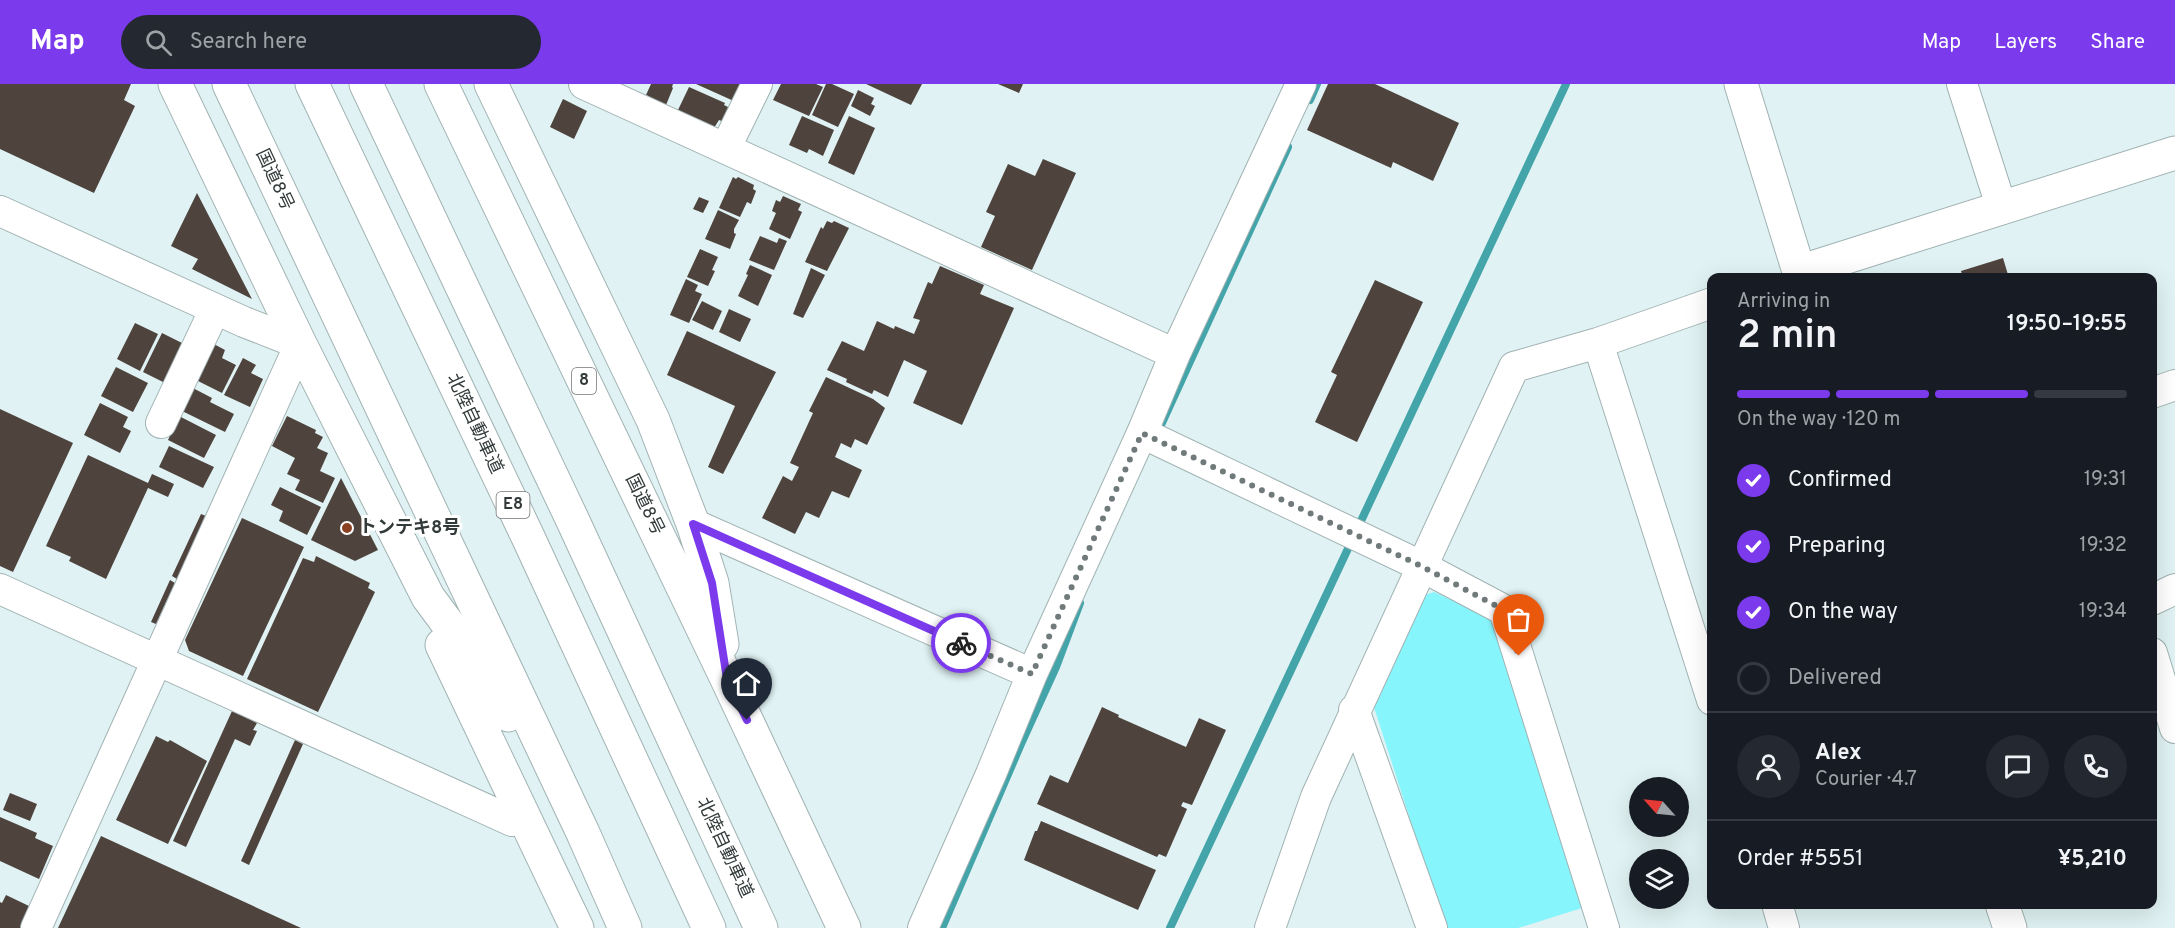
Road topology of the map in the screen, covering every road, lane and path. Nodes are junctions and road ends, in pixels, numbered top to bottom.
1 (175, 84) edge
2 (229, 84) edge
3 (312, 84) edge
4 (366, 84) edge
5 (441, 84) edge
6 (490, 84) edge
7 (584, 84) edge
8 (757, 84) edge
9 (1301, 84) edge
10 (1741, 84) edge
11 (1962, 84) edge
12 (726, 147) junction
13 (2175, 153) edge
14 (2002, 209) junction
15 (0, 211) edge
16 (1793, 273) edge
17 (1803, 273) edge
18 (1707, 305) edge
19 (215, 309) junction
20 (300, 344) junction
21 (1598, 344) junction
22 (1175, 354) junction
23 (2175, 385) edge
24 (2157, 391) edge
25 (161, 423) dead end
26 (1142, 433) junction
27 (693, 524) junction
28 (1408, 560) junction
29 (0, 589) edge
30 (2175, 589) edge
31 (428, 597) junction
32 (2157, 598) edge
33 (157, 660) junction
34 (2157, 669) edge
35 (1032, 674) junction
36 (727, 679) junction
37 (1707, 684) edge
38 (1354, 710) junction
39 (2175, 728) edge
40 (524, 816) junction
41 (583, 833) junction
42 (1778, 909) edge
43 (2004, 909) edge
44 (36, 928) edge
45 (577, 928) edge
46 (625, 928) edge
47 (709, 928) edge
48 (761, 928) edge
49 (844, 928) edge
50 (923, 928) edge
51 (1270, 928) edge
52 (1432, 928) edge
53 (1604, 928) edge
54 (1784, 928) edge
55 (2010, 928) edge

1 - 20 main road
2 - 41 main road, 国道8号
3 - 47 main road, 北陸自動車道 / E8
4 - 48 main road, 北陸自動車道 / E8
5 - 36 main road, 国道8号 / 8
6 - 27 main road
7 - 12 street
8 - 12 street
9 - 22 street
10 - 16 main road
11 - 14 street
12 - 22 street
13 - 14 main road
14 - 17 main road
15 - 19 street
18 - 21 street
19 - 20 street
19 - 25 street
20 - 31 main road
20 - 33 street
21 - 28 street
21 - 37 street
22 - 26 street
23 - 24 street
26 - 28 street
26 - 35 street
27 - 35 street
27 - 36 main road
28 - 38 street
28 - 53 street
29 - 33 street
30 - 32 street
31 - 40 main road
31 - 41 main road
33 - 40 street
33 - 44 street
34 - 39 street
35 - 50 street
36 - 49 main road, 国道8号 / 8
38 - 51 street
38 - 52 street
40 - 45 main road
41 - 46 main road, 国道8号
42 - 54 street
43 - 55 main road

